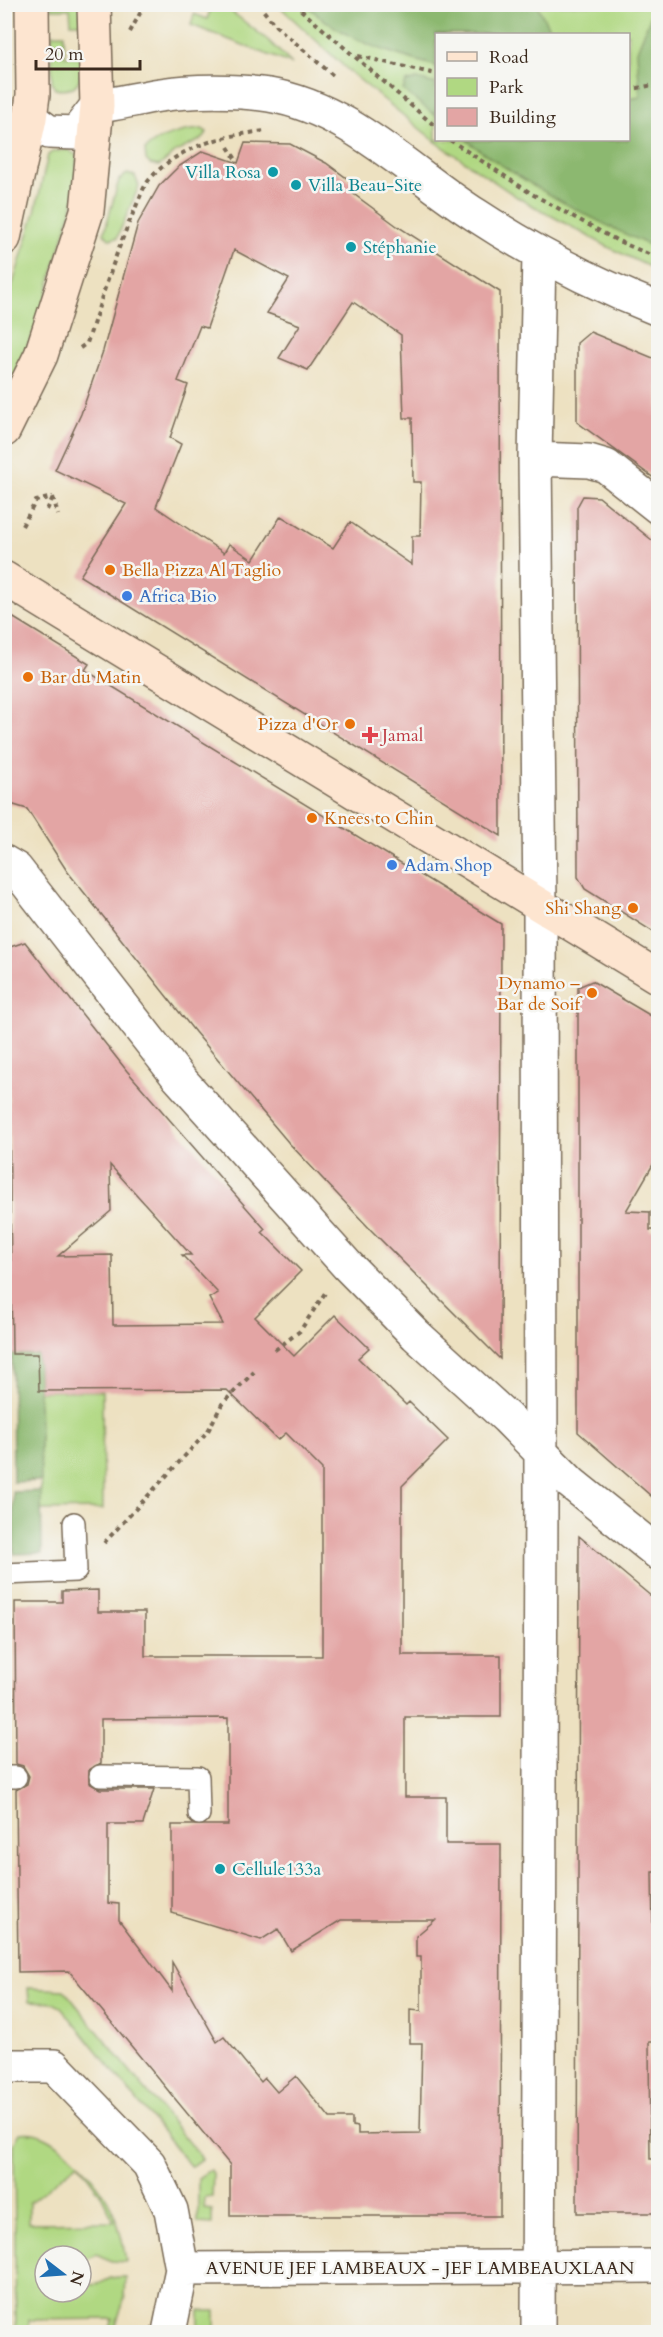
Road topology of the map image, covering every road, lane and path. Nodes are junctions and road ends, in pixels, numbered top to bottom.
1 (32, 4) edge
2 (94, 4) edge
3 (145, 4) edge
4 (258, 4) edge
5 (294, 4) edge
6 (127, 38) dead end
7 (356, 56) junction
8 (435, 74) edge
9 (343, 84) dead end
10 (658, 84) edge
11 (630, 90) edge
12 (97, 106) junction
13 (30, 118) junction
14 (435, 127) edge
15 (269, 131) dead end
16 (452, 141) edge
17 (228, 147) dead end
18 (237, 161) dead end
19 (4, 238) edge
20 (538, 253) junction
21 (658, 258) edge
22 (658, 309) edge
23 (71, 353) dead end
24 (4, 430) edge
25 (535, 459) junction
26 (53, 498) junction
27 (658, 507) edge
28 (47, 510) dead end
29 (58, 515) dead end
30 (22, 526) dead end
31 (4, 578) edge
32 (4, 862) edge
33 (540, 904) junction
34 (658, 977) edge
35 (347, 1265) junction
36 (275, 1350) dead end
37 (254, 1372) dead end
38 (540, 1451) junction
39 (74, 1523) dead end
40 (658, 1553) edge
41 (76, 1571) junction
42 (4, 1574) edge
43 (100, 1776) dead end
44 (199, 1814) dead end
45 (4, 2066) edge
46 (658, 2266) edge
47 (537, 2267) junction
48 (182, 2269) junction
49 (169, 2332) edge
50 (538, 2332) edge

1 - 13 main road
2 - 12 main road
3 - 6 path
4 - 9 path
5 - 7 path
7 - 8 path
7 - 14 path
10 - 11 path
12 - 13 street
12 - 20 street
12 - 24 main road
13 - 19 main road
15 - 23 path
16 - 21 path
17 - 18 path
20 - 22 street
20 - 25 street
25 - 27 street
25 - 33 street
26 - 28 path
26 - 29 path
26 - 30 path
31 - 33 main road
32 - 35 street
33 - 34 main road
33 - 38 street
35 - 36 path
35 - 38 street
37 - 41 path
38 - 40 street
38 - 47 street
39 - 41 lane
41 - 42 lane
43 - 44 lane
45 - 48 street
46 - 47 street, AVENUE JEF LAMBEAUX - JEF LAMBEAUXLAAN
47 - 48 street, AVENUE JEF LAMBEAUX - JEF LAMBEAUXLAAN
47 - 50 street
48 - 49 street

